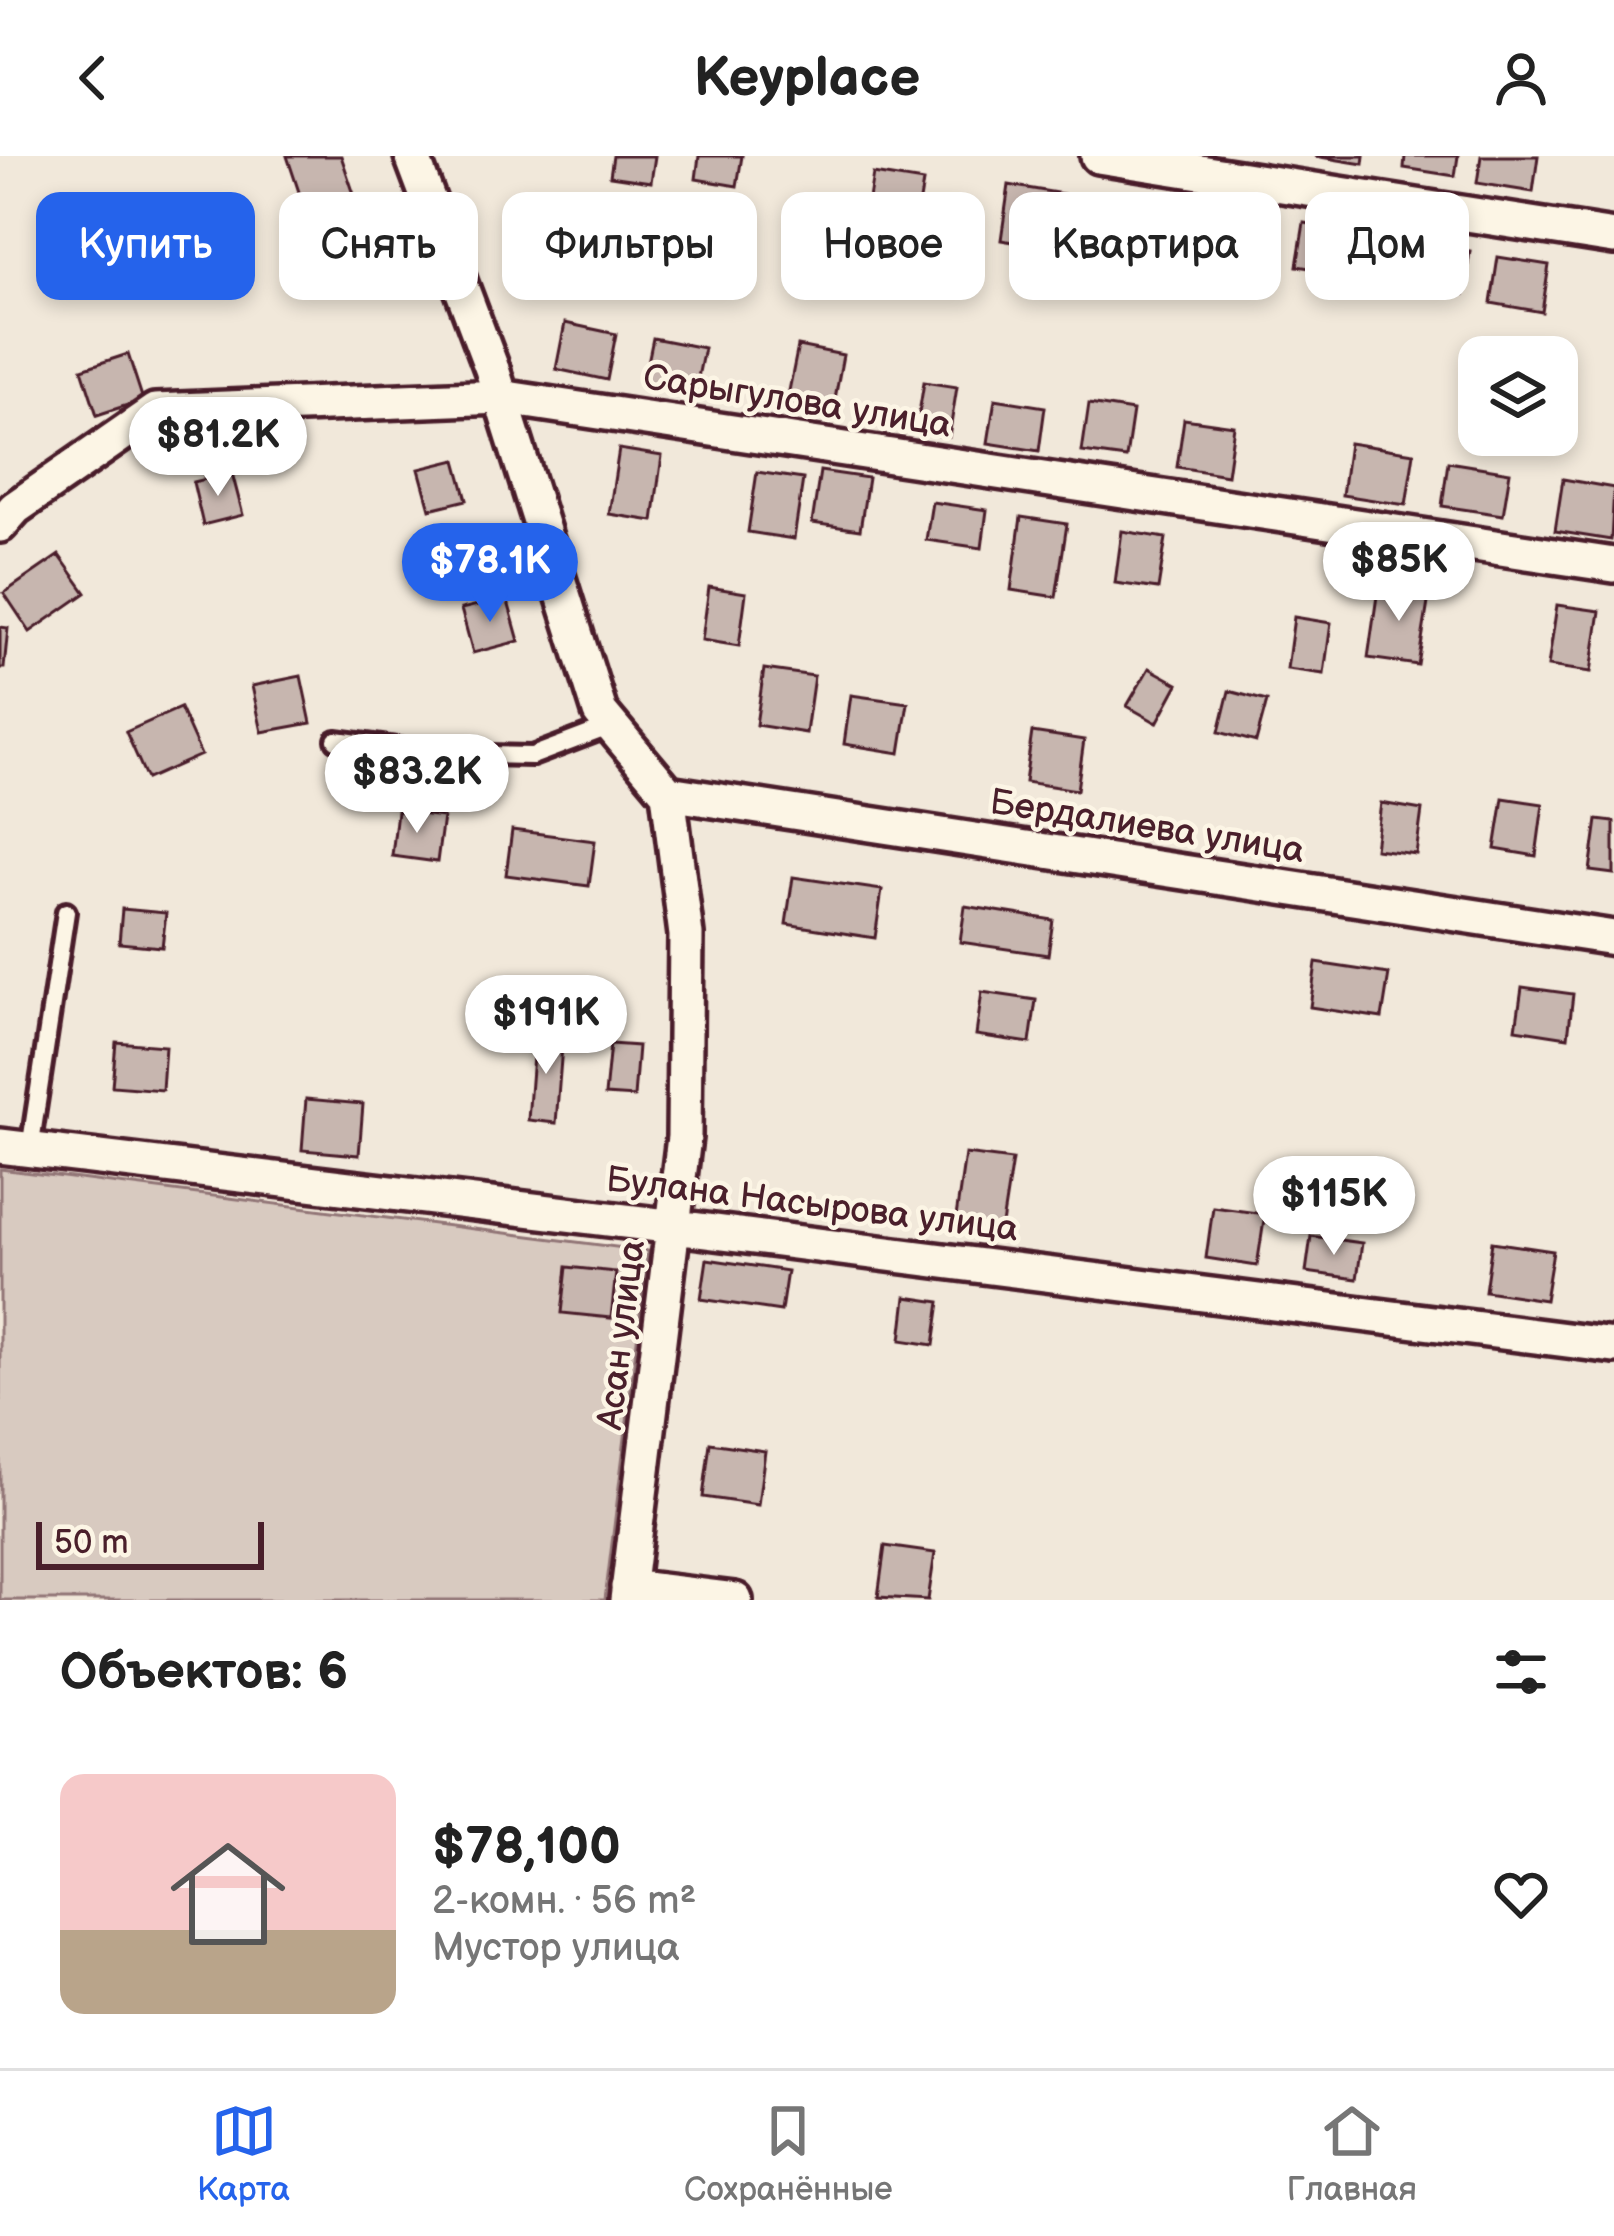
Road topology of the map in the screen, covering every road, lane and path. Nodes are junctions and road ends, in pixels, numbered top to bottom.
1 (412, 156) edge
2 (1098, 156) edge
3 (1614, 237) edge
4 (500, 397) junction
5 (5, 510) edge
6 (1614, 565) edge
7 (611, 726) junction
8 (336, 740) dead end
9 (668, 793) junction
10 (66, 912) dead end
11 (1614, 938) edge
12 (15, 1148) edge
13 (675, 1227) junction
14 (1614, 1346) edge
15 (627, 1593) edge
16 (735, 1600) edge

1 - 4 street
2 - 3 street
4 - 5 street, Сарыгулова улица
4 - 6 street, Сарыгулова улица
4 - 7 street
7 - 8 lane
7 - 9 street
9 - 11 street, Бердалиева улица
9 - 13 street, Асан улица
10 - 12 lane
12 - 13 street, Булана Насырова улица
13 - 14 street, Булана Насырова улица
13 - 15 street, Асан улица
15 - 16 street

